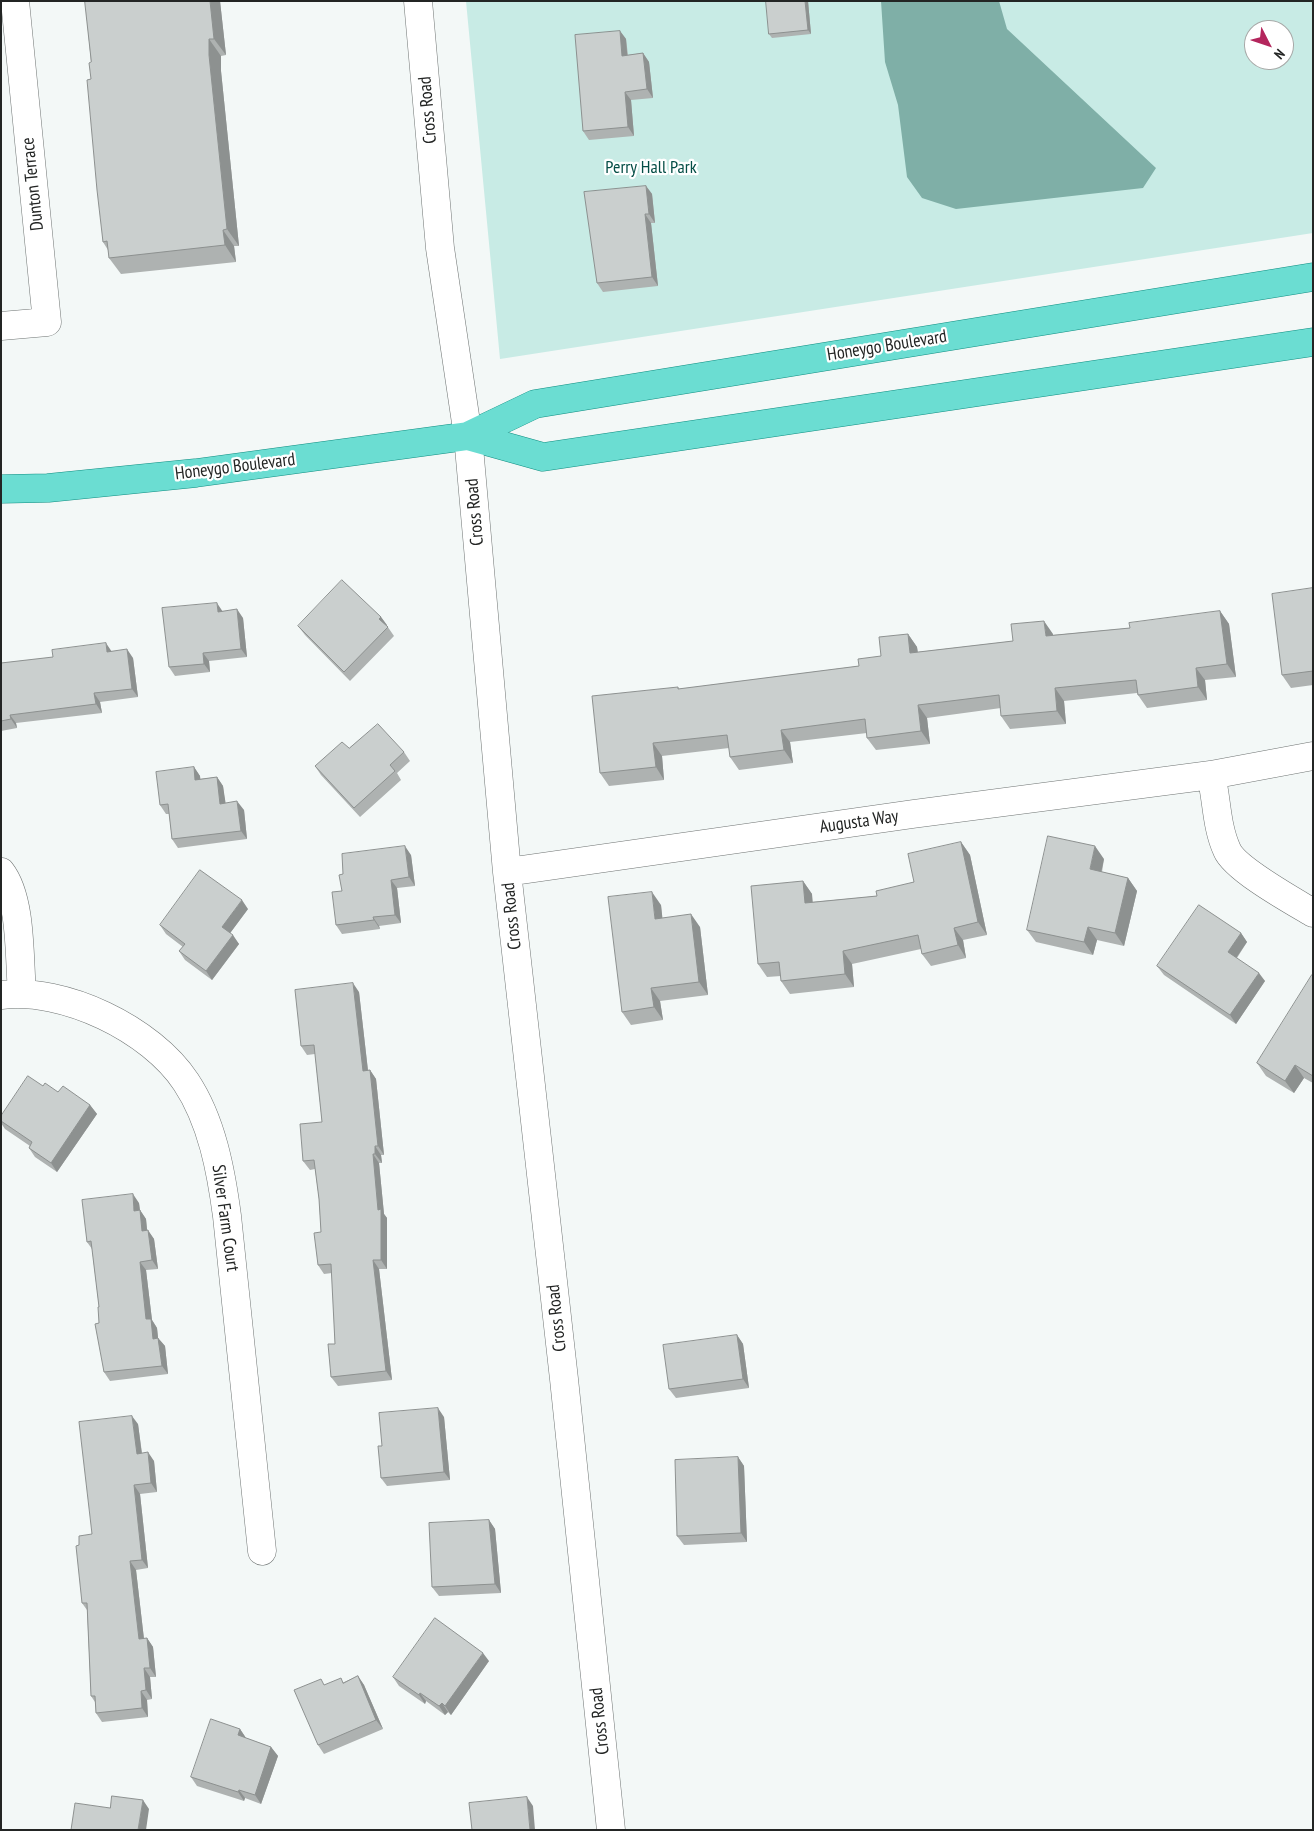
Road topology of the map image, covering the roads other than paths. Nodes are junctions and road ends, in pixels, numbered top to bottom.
1 (15, 1) edge
2 (418, 1) edge
3 (1313, 277) edge
4 (1, 326) edge
5 (1313, 342) edge
6 (468, 436) junction
7 (1, 489) edge
8 (1313, 756) edge
9 (1211, 774) junction
10 (1, 872) edge
11 (507, 872) junction
12 (1313, 913) edge
13 (12, 994) edge
14 (262, 1551) dead end
15 (611, 1830) edge

1 - 4 street, Dunton Terrace
2 - 6 street, Cross Road
3 - 6 main road, Honeygo Boulevard
5 - 6 main road, Honeygo Boulevard
6 - 7 main road, Honeygo Boulevard
6 - 11 street, Cross Road
8 - 9 street, Augusta Way
9 - 11 street, Augusta Way
9 - 12 street
10 - 13 street, Silver Farm Court
11 - 15 street, Cross Road
13 - 14 street, Silver Farm Court

